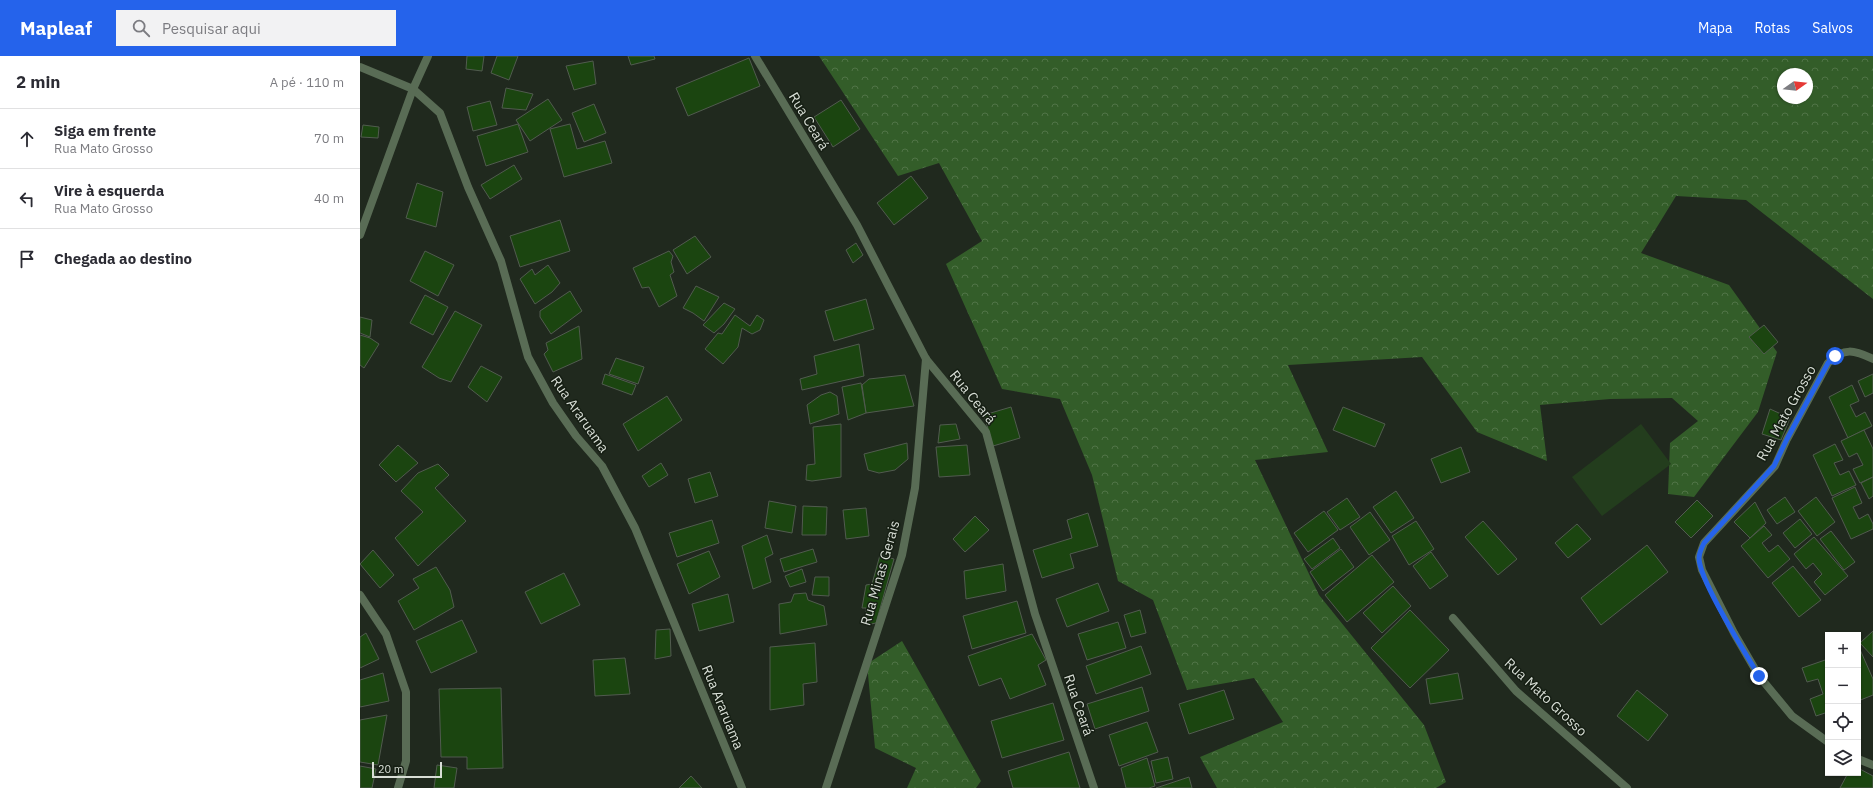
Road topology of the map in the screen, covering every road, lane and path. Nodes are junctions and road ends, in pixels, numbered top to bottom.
1 (428, 56) edge
2 (755, 56) edge
3 (360, 67) edge
4 (413, 89) junction
5 (360, 235) edge
6 (926, 359) junction
7 (1873, 359) edge
8 (360, 595) edge
9 (1453, 618) dead end
10 (1825, 740) edge
11 (1861, 760) edge
12 (1873, 765) edge
13 (398, 788) edge
14 (742, 788) edge
15 (826, 788) edge
16 (1094, 788) edge
17 (1627, 788) edge

1 - 4 street
2 - 6 street, Rua Ceará
3 - 4 street, Rua Araruama
4 - 5 street
4 - 14 street, Rua Araruama
6 - 15 street, Rua Minas Gerais
6 - 16 street, Rua Ceará
7 - 10 street, Rua Mato Grosso
8 - 13 street
9 - 17 street, Rua Mato Grosso
11 - 12 street

